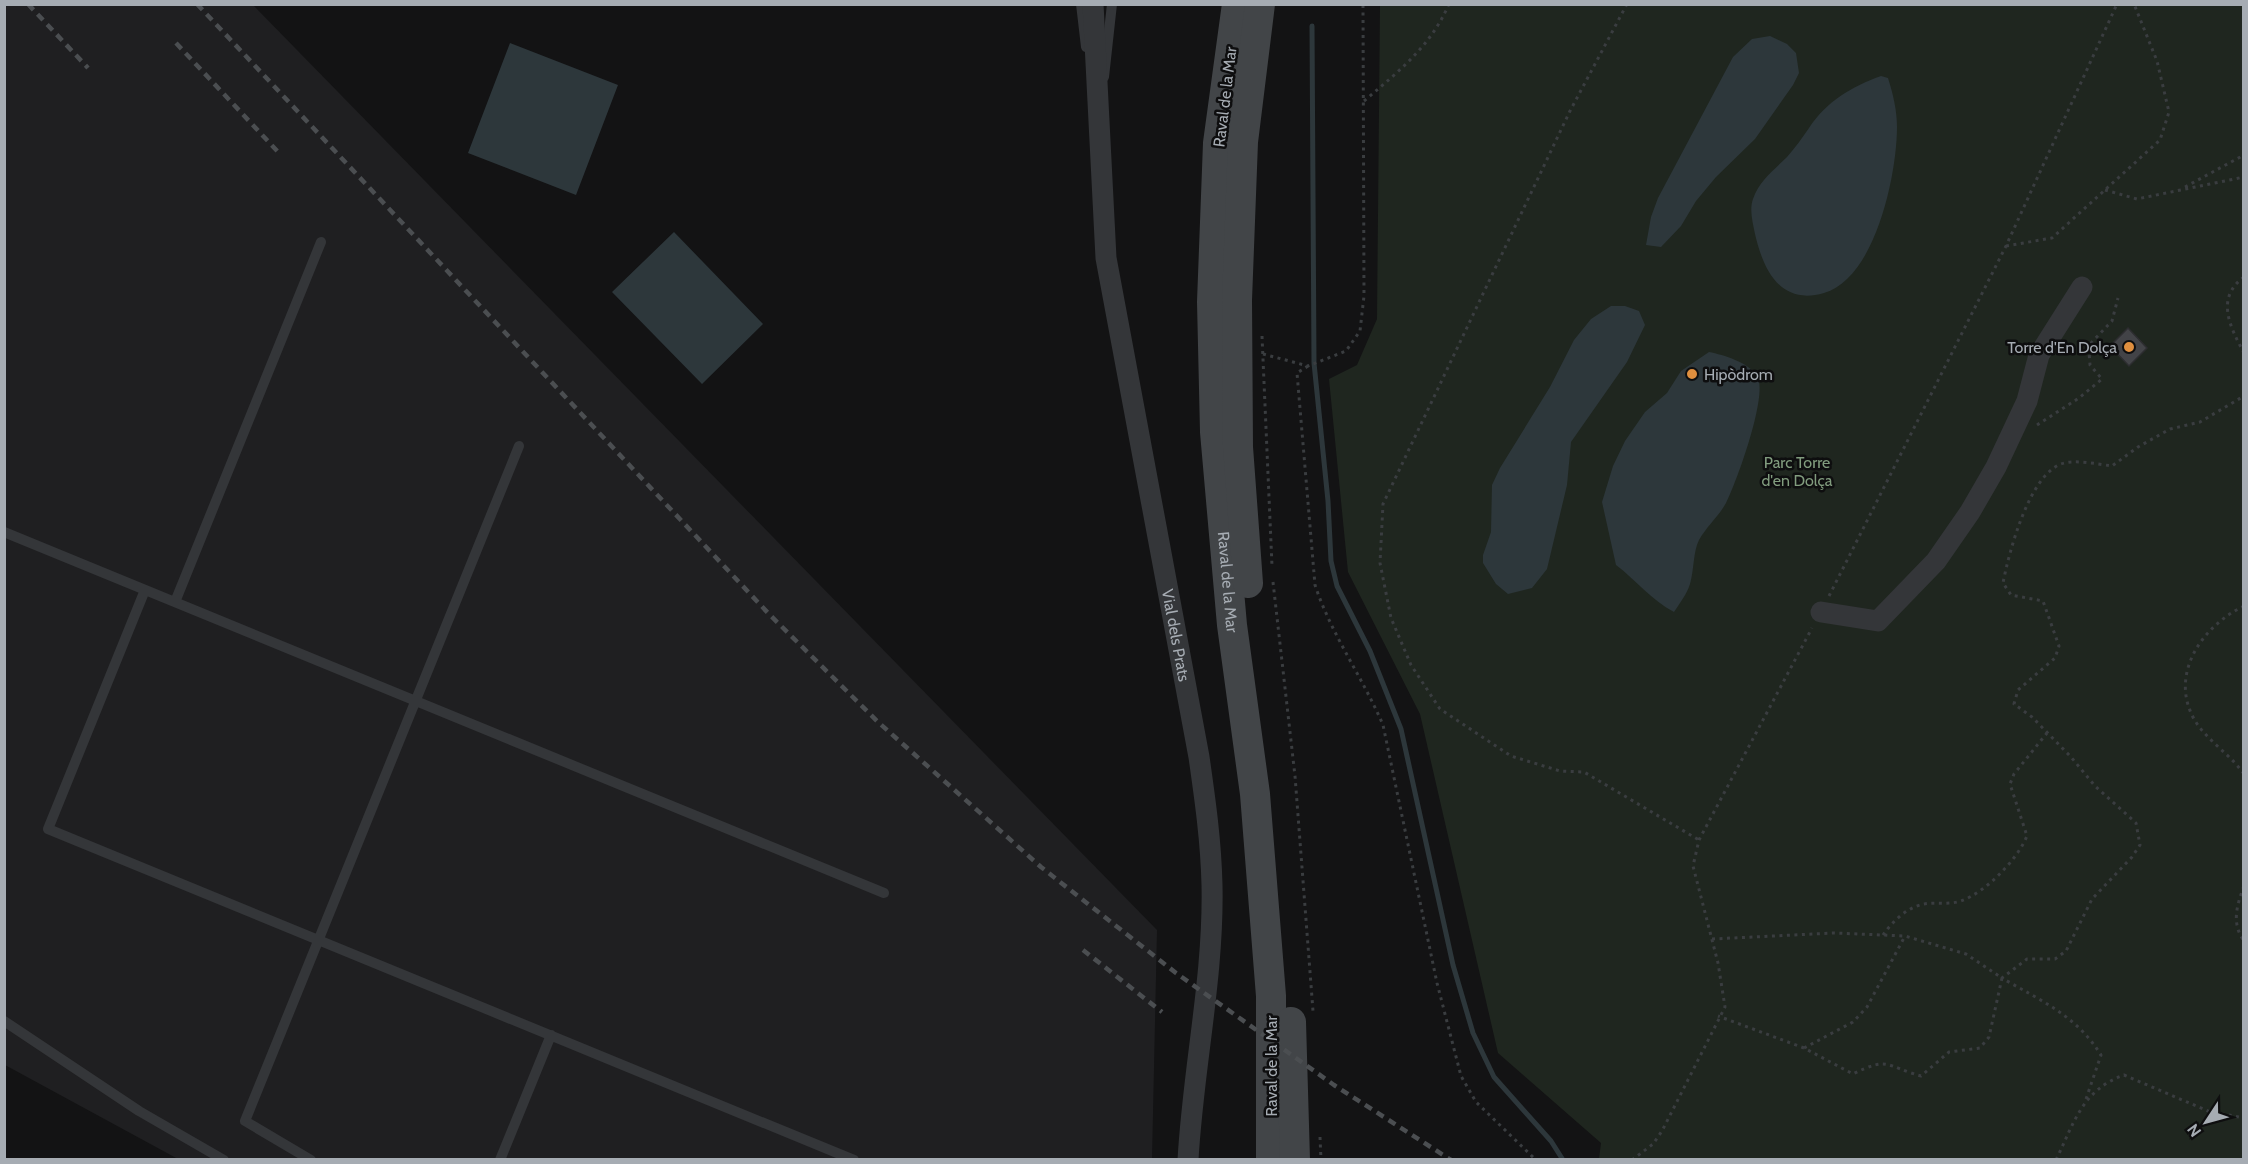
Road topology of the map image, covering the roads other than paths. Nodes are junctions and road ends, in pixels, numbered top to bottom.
1 (1081, 4) edge
2 (1093, 4) edge
3 (1112, 4) edge
4 (1237, 4) edge
5 (1260, 4) edge
6 (1098, 112) junction
7 (321, 242) dead end
8 (2082, 287) dead end
9 (519, 446) dead end
10 (4, 532) edge
11 (146, 590) junction
12 (175, 602) junction
13 (1821, 612) road end
14 (416, 700) junction
15 (884, 893) dead end
16 (318, 940) junction
17 (4, 1022) edge
18 (551, 1035) junction
19 (224, 1160) edge
20 (311, 1160) edge
21 (500, 1160) edge
22 (854, 1160) edge
23 (1188, 1160) edge
24 (1271, 1160) edge
25 (1295, 1160) edge

1 - 6 lane, Vial dels Prats
2 - 6 street, Vial dels Prats
3 - 6 lane, Vial dels Prats
4 - 24 street, Raval de la Mar
5 - 25 street, Raval de la Mar
6 - 23 street, Vial dels Prats
7 - 12 lane
8 - 13 street
9 - 14 lane
10 - 11 lane
11 - 12 lane
11 - 16 lane
12 - 14 lane
14 - 15 lane
14 - 16 lane
16 - 18 lane
16 - 20 lane
17 - 19 lane
18 - 21 lane
18 - 22 lane

